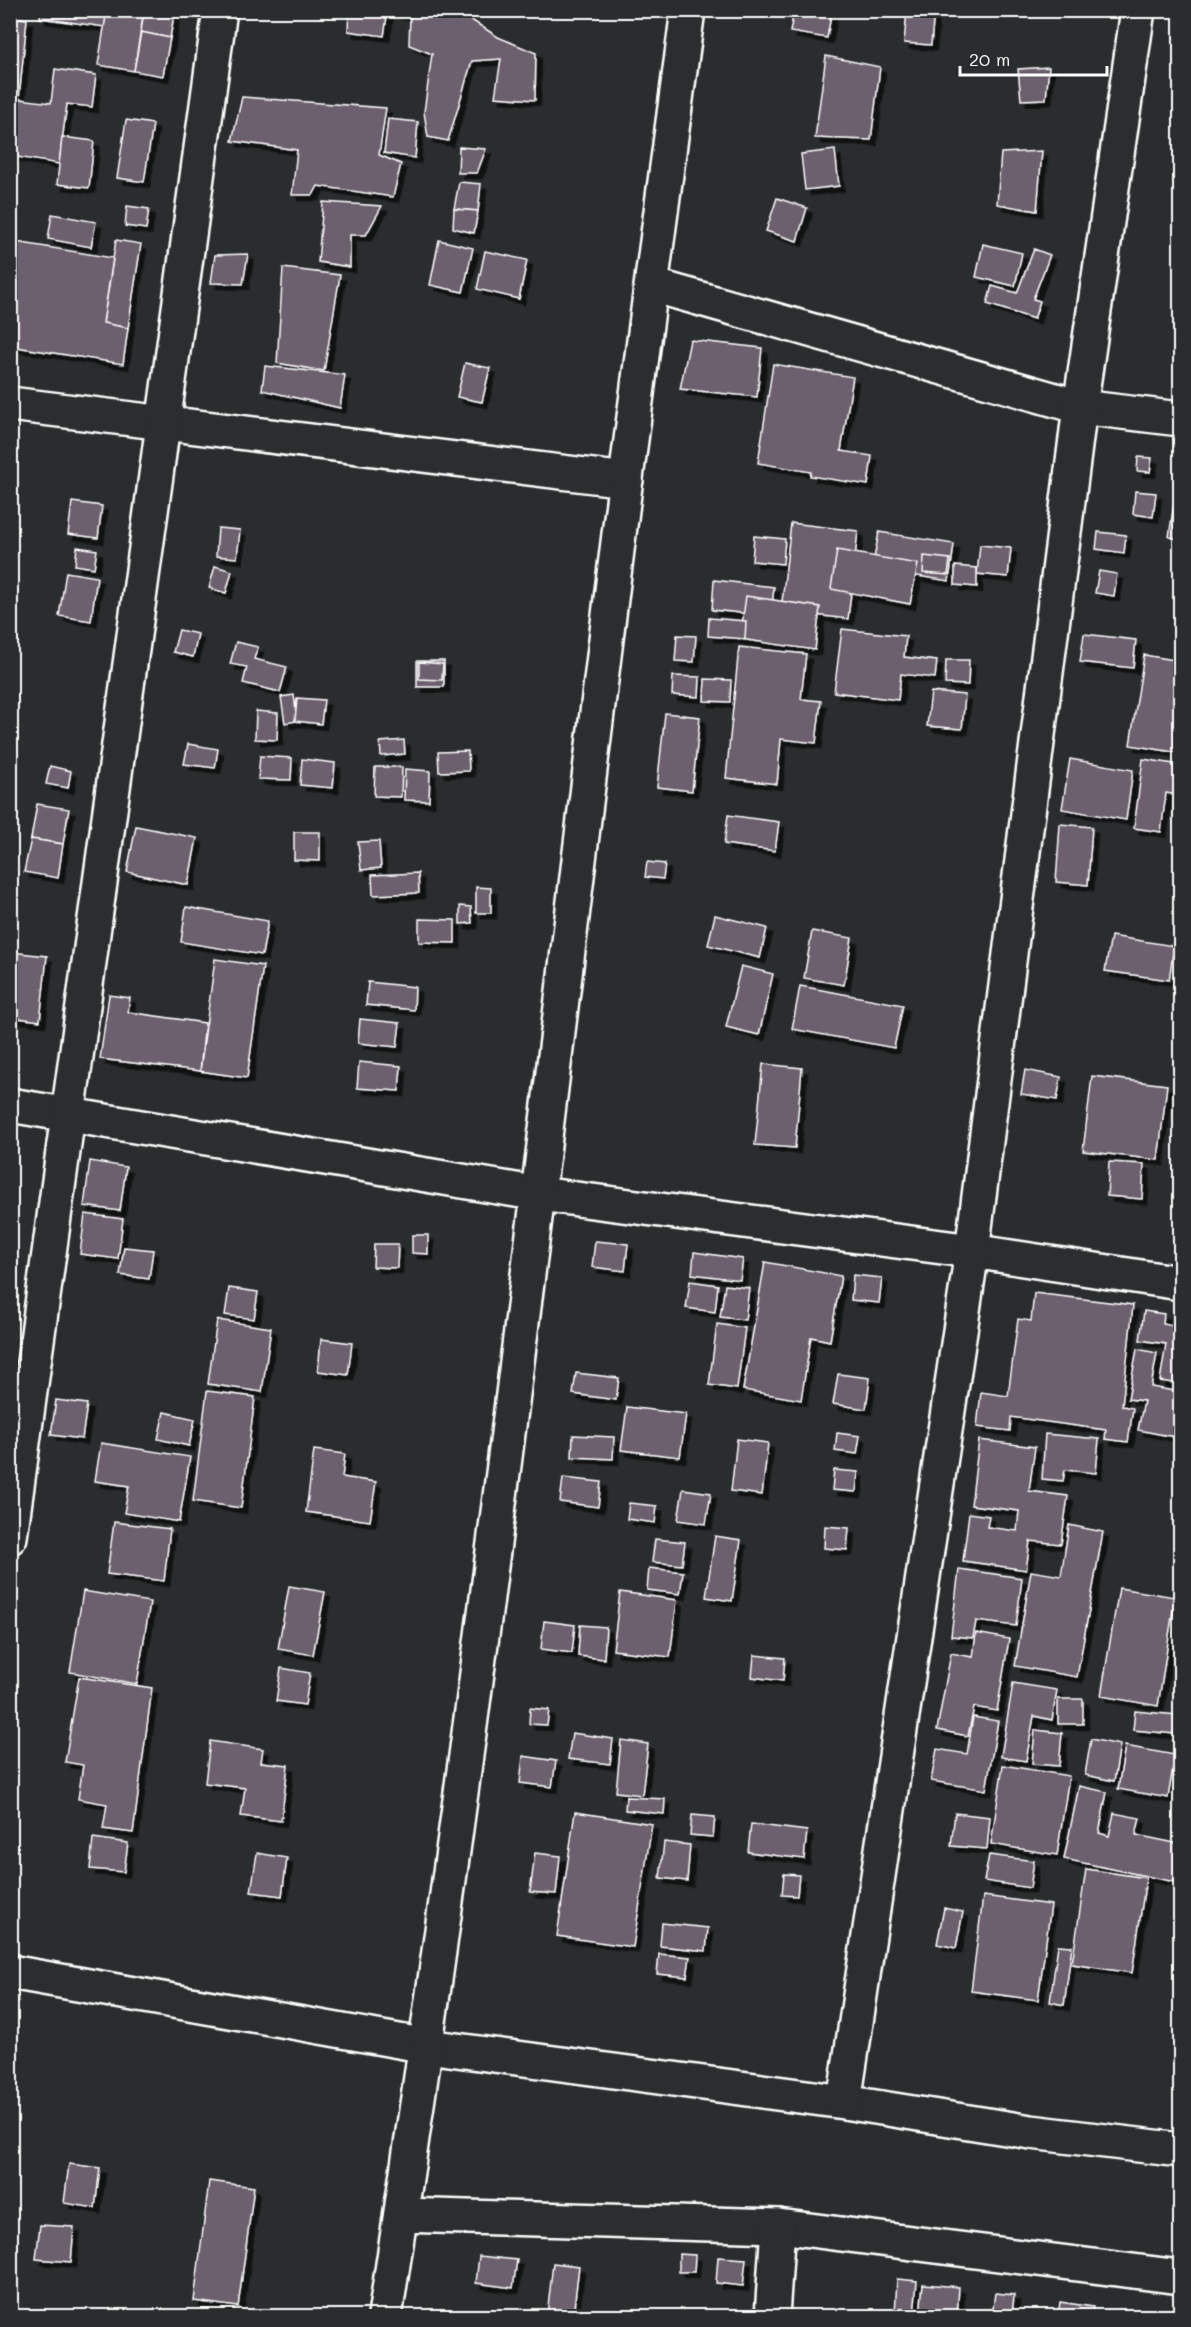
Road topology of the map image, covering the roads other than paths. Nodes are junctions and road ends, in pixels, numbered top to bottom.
1 (220, 10) edge
2 (688, 10) edge
3 (1138, 10) edge
4 (652, 285) junction
5 (10, 404) edge
6 (1080, 407) junction
7 (1180, 419) edge
8 (163, 423) junction
9 (626, 480) junction
10 (10, 1104) edge
11 (69, 1114) junction
12 (539, 1194) junction
13 (972, 1251) junction
14 (1180, 1283) edge
15 (10, 1537) edge
16 (10, 1972) edge
17 (427, 2046) junction
18 (843, 2102) junction
19 (1180, 2150) edge
20 (401, 2215) junction
21 (778, 2226) junction
22 (1180, 2277) edge
23 (385, 2316) edge
24 (772, 2316) edge

1 - 8 street
2 - 4 street
3 - 6 street
4 - 6 street
4 - 9 street
5 - 8 street
6 - 7 street
6 - 13 street
8 - 9 street
8 - 11 street
9 - 12 street
10 - 11 street
11 - 12 street
11 - 15 street
12 - 13 street
12 - 17 street
13 - 14 street
13 - 18 street
16 - 17 street
17 - 18 street
17 - 20 street
18 - 19 street
20 - 21 street
20 - 23 street
21 - 22 street
21 - 24 street

